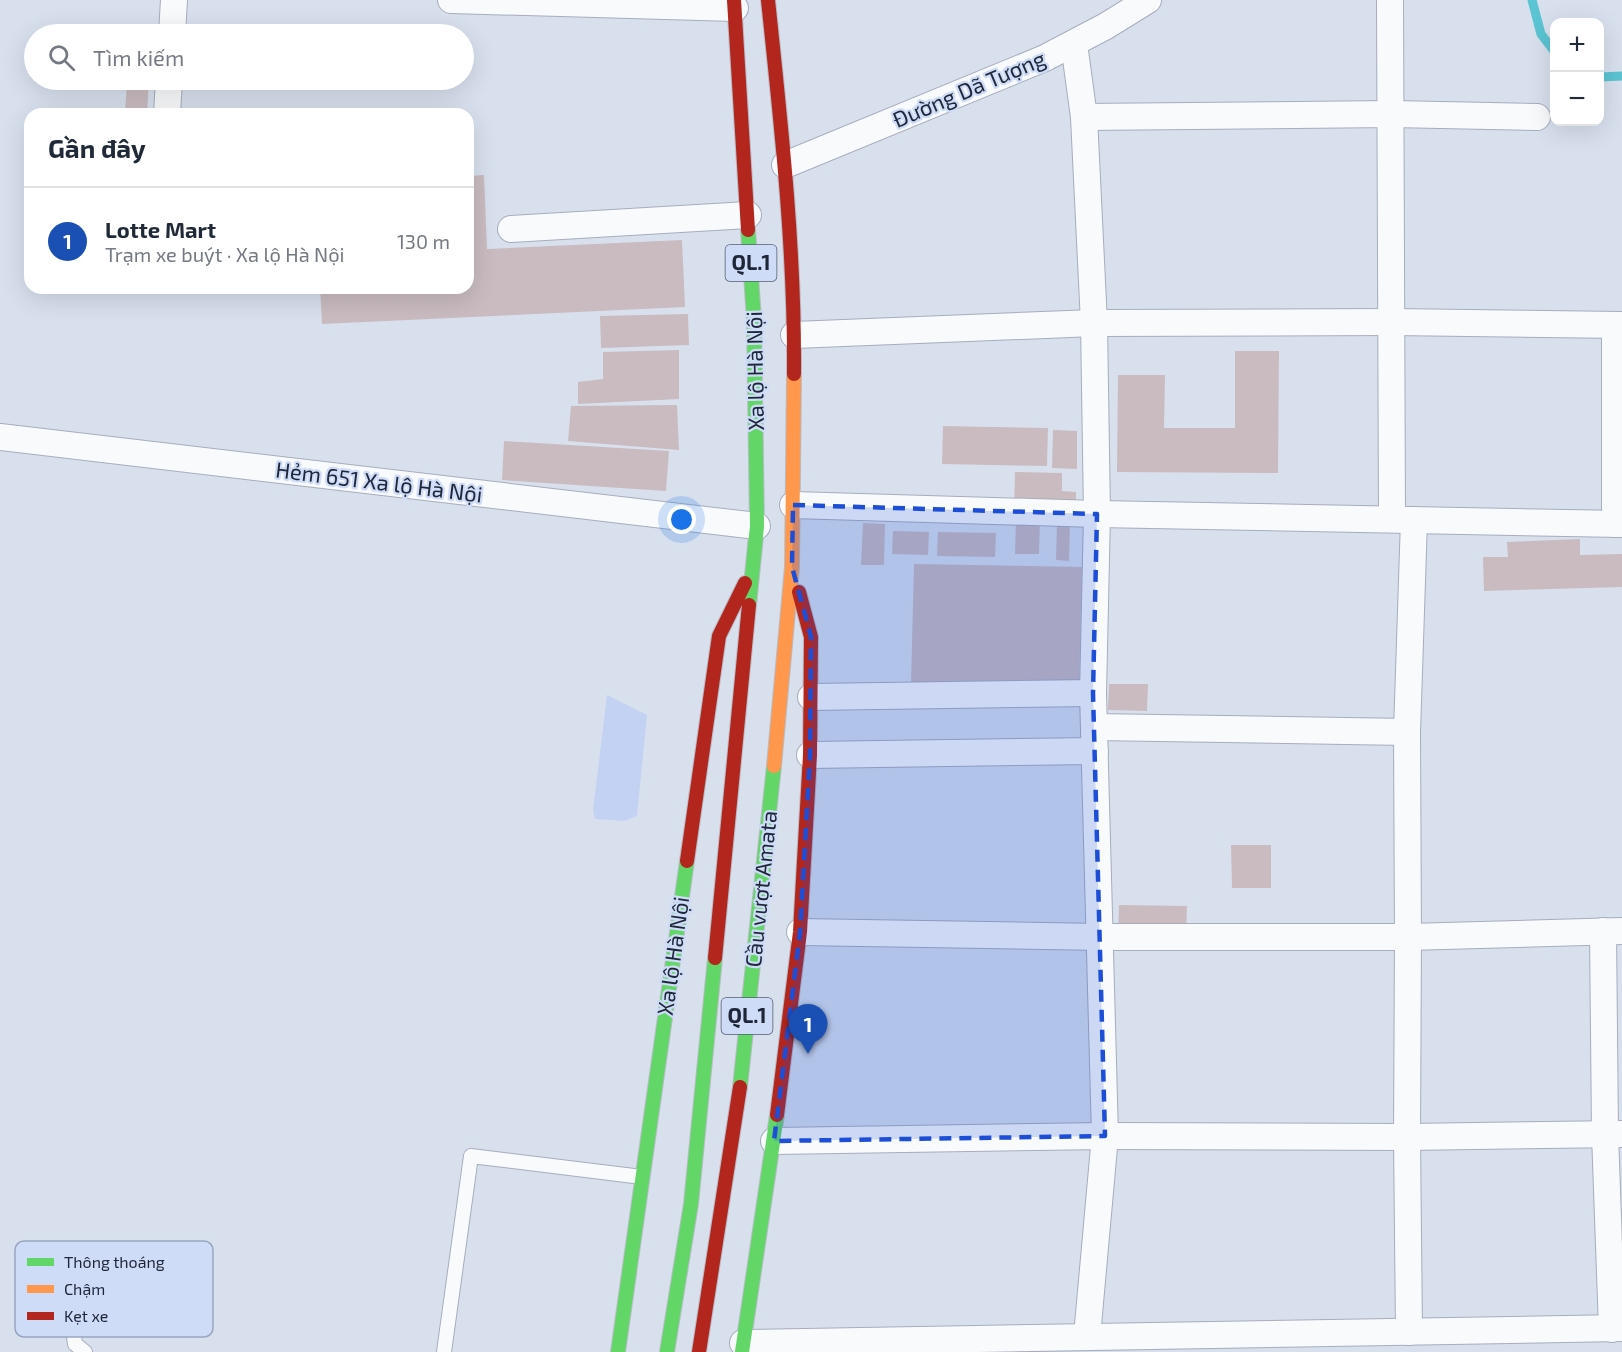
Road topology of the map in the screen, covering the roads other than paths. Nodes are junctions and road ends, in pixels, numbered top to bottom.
1 (174, 0) edge
2 (451, 0) edge
3 (768, 0) edge
4 (1148, 0) edge
5 (1390, 0) edge
6 (734, 4) edge
7 (173, 24) edge
8 (1074, 44) junction
9 (168, 90) edge
10 (167, 108) edge
11 (1392, 114) junction
12 (1084, 117) junction
13 (1537, 117) dead end
14 (785, 165) junction
15 (748, 215) junction
16 (512, 229) dead end
17 (1392, 322) junction
18 (1094, 324) junction
19 (1618, 325) edge
20 (794, 335) junction
21 (0, 437) edge
22 (793, 505) junction
23 (1097, 514) junction
24 (1403, 519) junction
25 (1618, 524) edge
26 (757, 526) junction
27 (792, 567) junction
28 (753, 568) junction
29 (1093, 693) junction
30 (811, 697) junction
31 (1407, 732) junction
32 (1094, 739) junction
33 (810, 755) junction
34 (1612, 931) edge
35 (800, 932) junction
36 (1101, 937) junction
37 (1408, 937) junction
38 (1613, 1134) edge
39 (1105, 1136) junction
40 (1407, 1137) junction
41 (774, 1141) junction
42 (642, 1177) junction
43 (1617, 1328) edge
44 (1087, 1336) junction
45 (74, 1337) edge
46 (1398, 1339) edge
47 (742, 1347) edge
48 (85, 1352) edge
49 (444, 1352) edge
50 (618, 1352) edge
51 (667, 1352) edge
52 (699, 1352) edge

1 - 7 street
2 - 6 street
3 - 14 highway
4 - 8 street, Đường Dã Tượng
5 - 11 street
6 - 15 highway, Xa lộ Hà Nội / QL.1
8 - 12 street
8 - 14 street, Đường Dã Tượng
9 - 10 street
11 - 12 street
11 - 13 street
11 - 17 street
12 - 18 street
14 - 20 highway
15 - 16 street
15 - 26 highway, Xa lộ Hà Nội / QL.1
17 - 18 street
17 - 19 street
17 - 24 street
18 - 20 street
18 - 23 street
19 - 25 street
20 - 22 highway
21 - 26 street, Hẻm 651 Xa lộ Hà Nội
22 - 23 street
22 - 27 highway
23 - 24 street
23 - 29 street
24 - 25 street
24 - 31 street
26 - 28 highway, Xa lộ Hà Nội
27 - 30 highway
27 - 52 highway, Cầu vượt Amata / QL.1
28 - 42 highway, Xa lộ Hà Nội
28 - 51 highway, Cầu vượt Amata / QL.1
29 - 30 street
29 - 32 street
30 - 33 highway
31 - 32 street
31 - 37 street
32 - 33 street
32 - 36 street
33 - 35 highway
34 - 37 street
34 - 38 street
35 - 36 street
35 - 41 highway
36 - 37 street
36 - 39 street
37 - 40 street
38 - 40 street
38 - 43 street
39 - 40 street
39 - 41 street
39 - 44 street
40 - 46 street
41 - 47 highway
42 - 49 lane
42 - 50 highway, Xa lộ Hà Nội
43 - 46 street
44 - 46 street
44 - 47 street
45 - 48 lane

